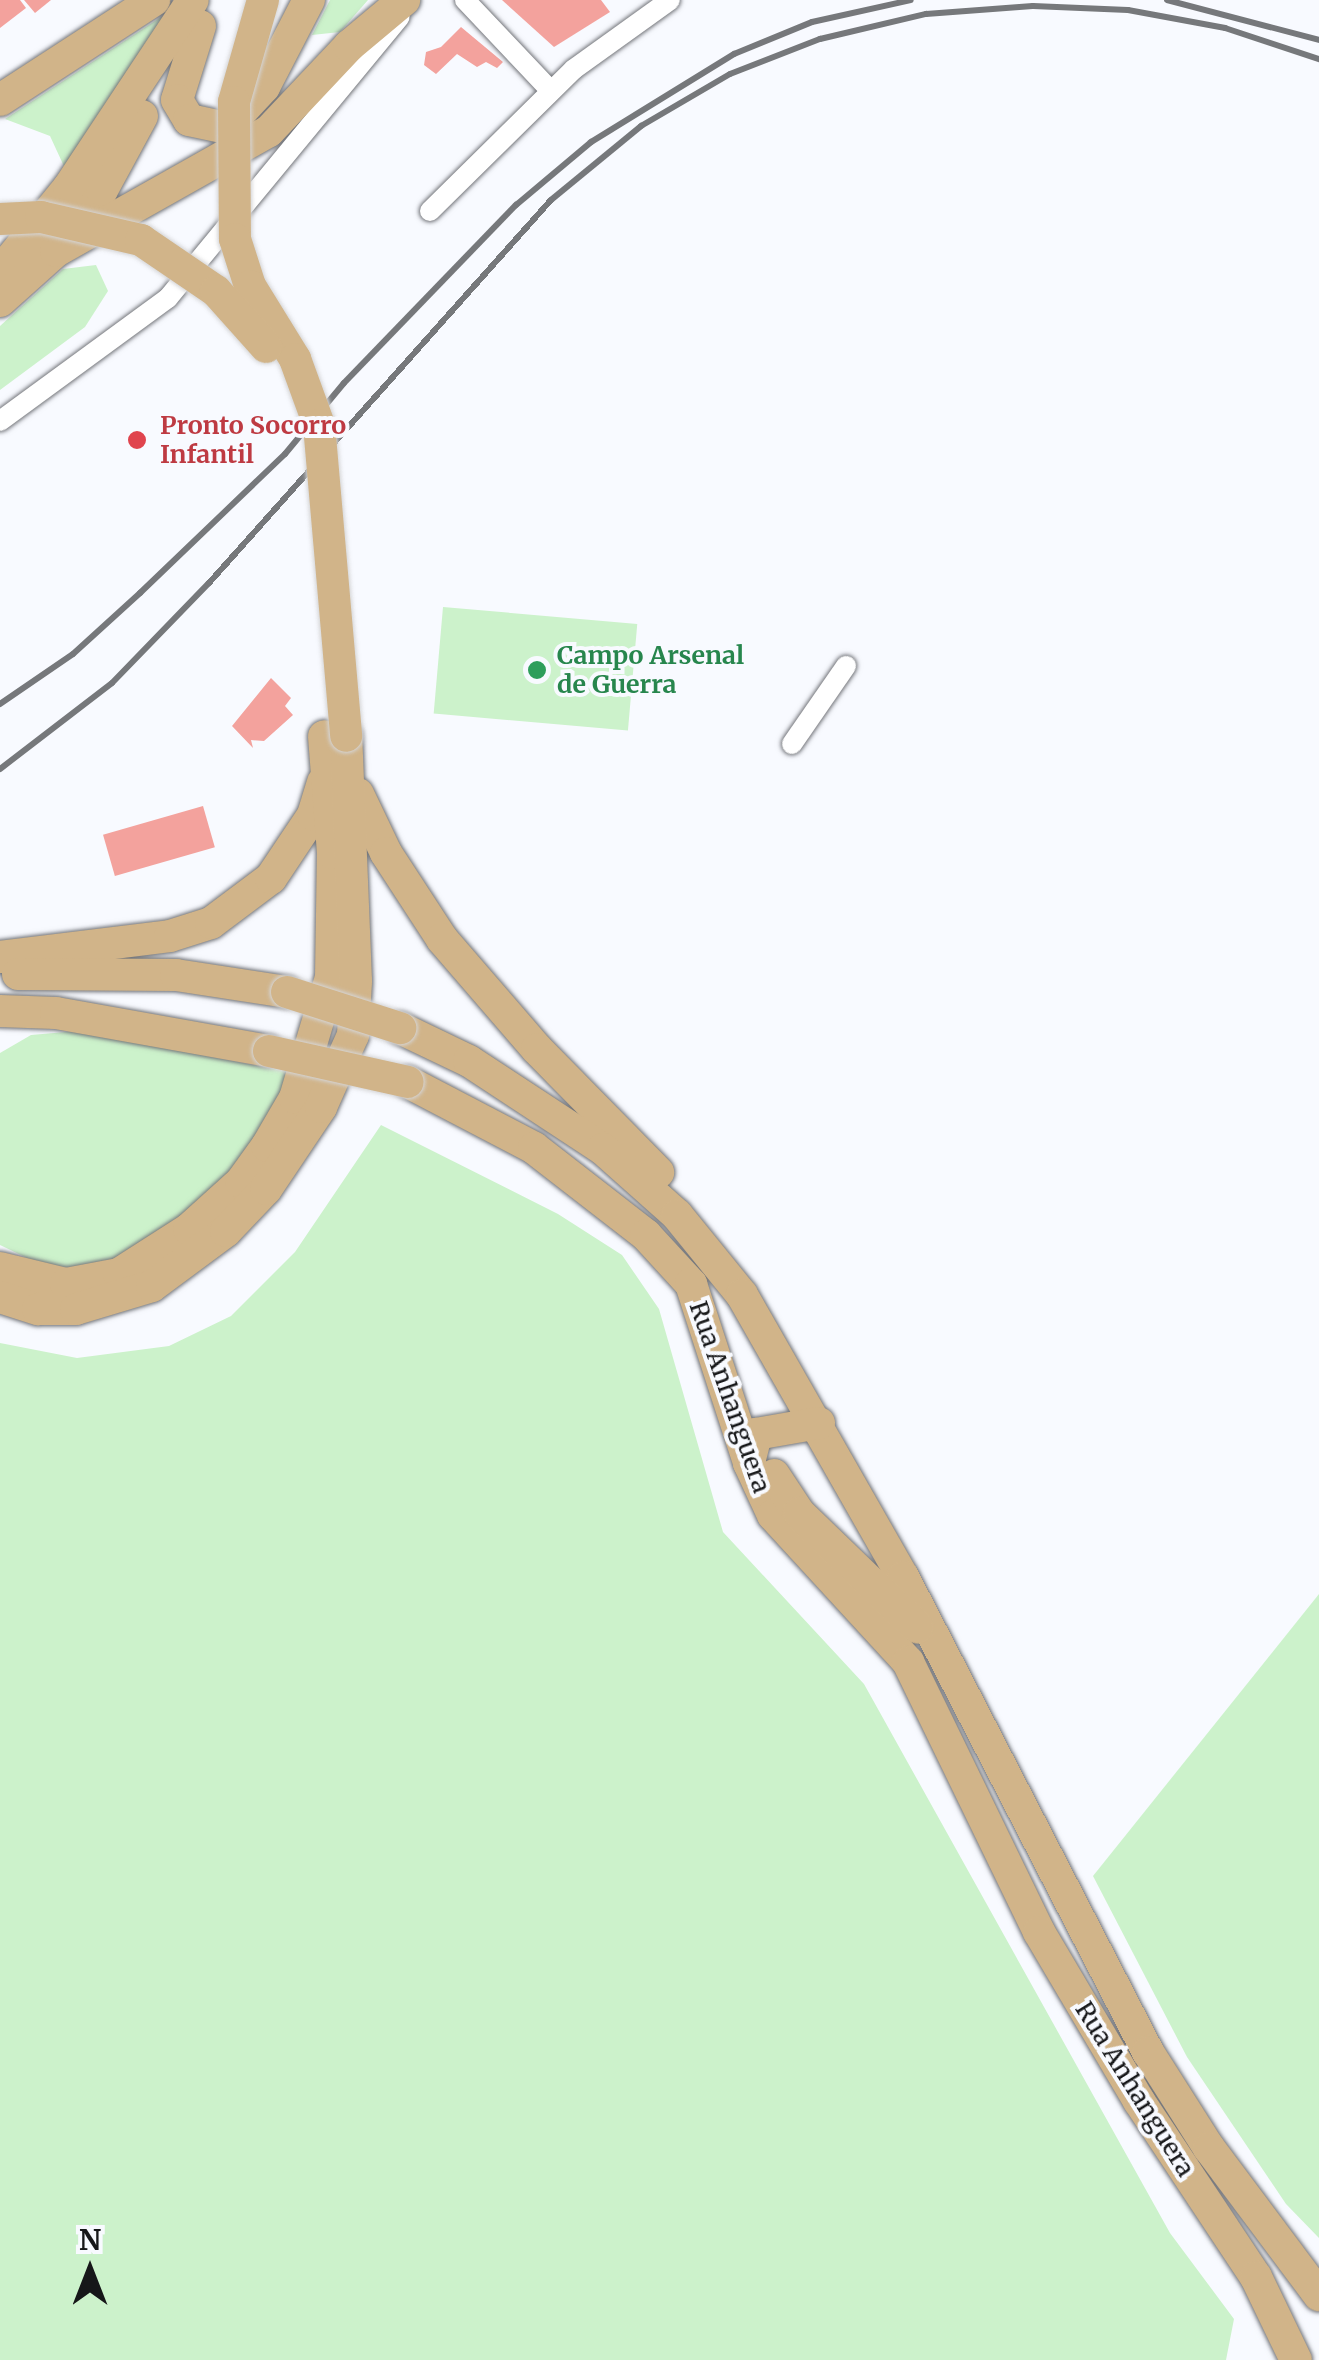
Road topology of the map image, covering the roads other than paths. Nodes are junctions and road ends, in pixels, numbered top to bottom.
1 (154, 0) edge
2 (263, 0) edge
3 (310, 0) edge
4 (404, 0) edge
5 (412, 0) edge
6 (465, 0) edge
7 (670, 0) edge
8 (203, 9) edge
9 (135, 10) edge
10 (552, 92) junction
11 (0, 100) edge
12 (0, 202) edge
13 (430, 211) dead end
14 (0, 219) edge
15 (56, 251) junction
16 (0, 272) edge
17 (0, 301) edge
18 (266, 316) junction
19 (0, 421) edge
20 (846, 666) dead end
21 (792, 744) dead end
22 (337, 754) junction
23 (0, 957) edge
24 (0, 974) edge
25 (0, 1010) edge
26 (56, 1013) junction
27 (0, 1038) edge
28 (710, 1256) junction
29 (0, 1268) edge
30 (742, 1295) junction
31 (0, 1297) edge
32 (819, 1423) junction
33 (752, 1449) junction
34 (960, 1690) junction
35 (1316, 2297) edge
36 (1276, 2316) junction
37 (1274, 2360) edge
38 (1296, 2360) edge

1 - 9 main road
2 - 18 main road, bridge
3 - 8 main road
4 - 15 main road
5 - 19 street
6 - 10 street
7 - 10 street
8 - 15 main road
8 - 16 main road
9 - 11 main road
10 - 13 street
12 - 18 main road
14 - 22 main road, bridge
15 - 17 main road
18 - 22 main road, bridge
20 - 21 street
22 - 23 main road
22 - 29 main road
22 - 30 main road
22 - 31 main road
24 - 28 main road, Rua Anhanguera, bridge
25 - 26 main road, Rua Anhanguera
26 - 27 main road
26 - 33 main road, Rua Anhanguera, bridge
28 - 30 main road, Rua Anhanguera
28 - 33 main road
30 - 32 main road, Rua Anhanguera
32 - 33 main road
32 - 34 main road, Rua Anhanguera
33 - 34 main road
33 - 36 main road, Rua Anhanguera
34 - 35 main road, Rua Anhanguera
36 - 37 main road
36 - 38 main road, Rua Anhanguera

